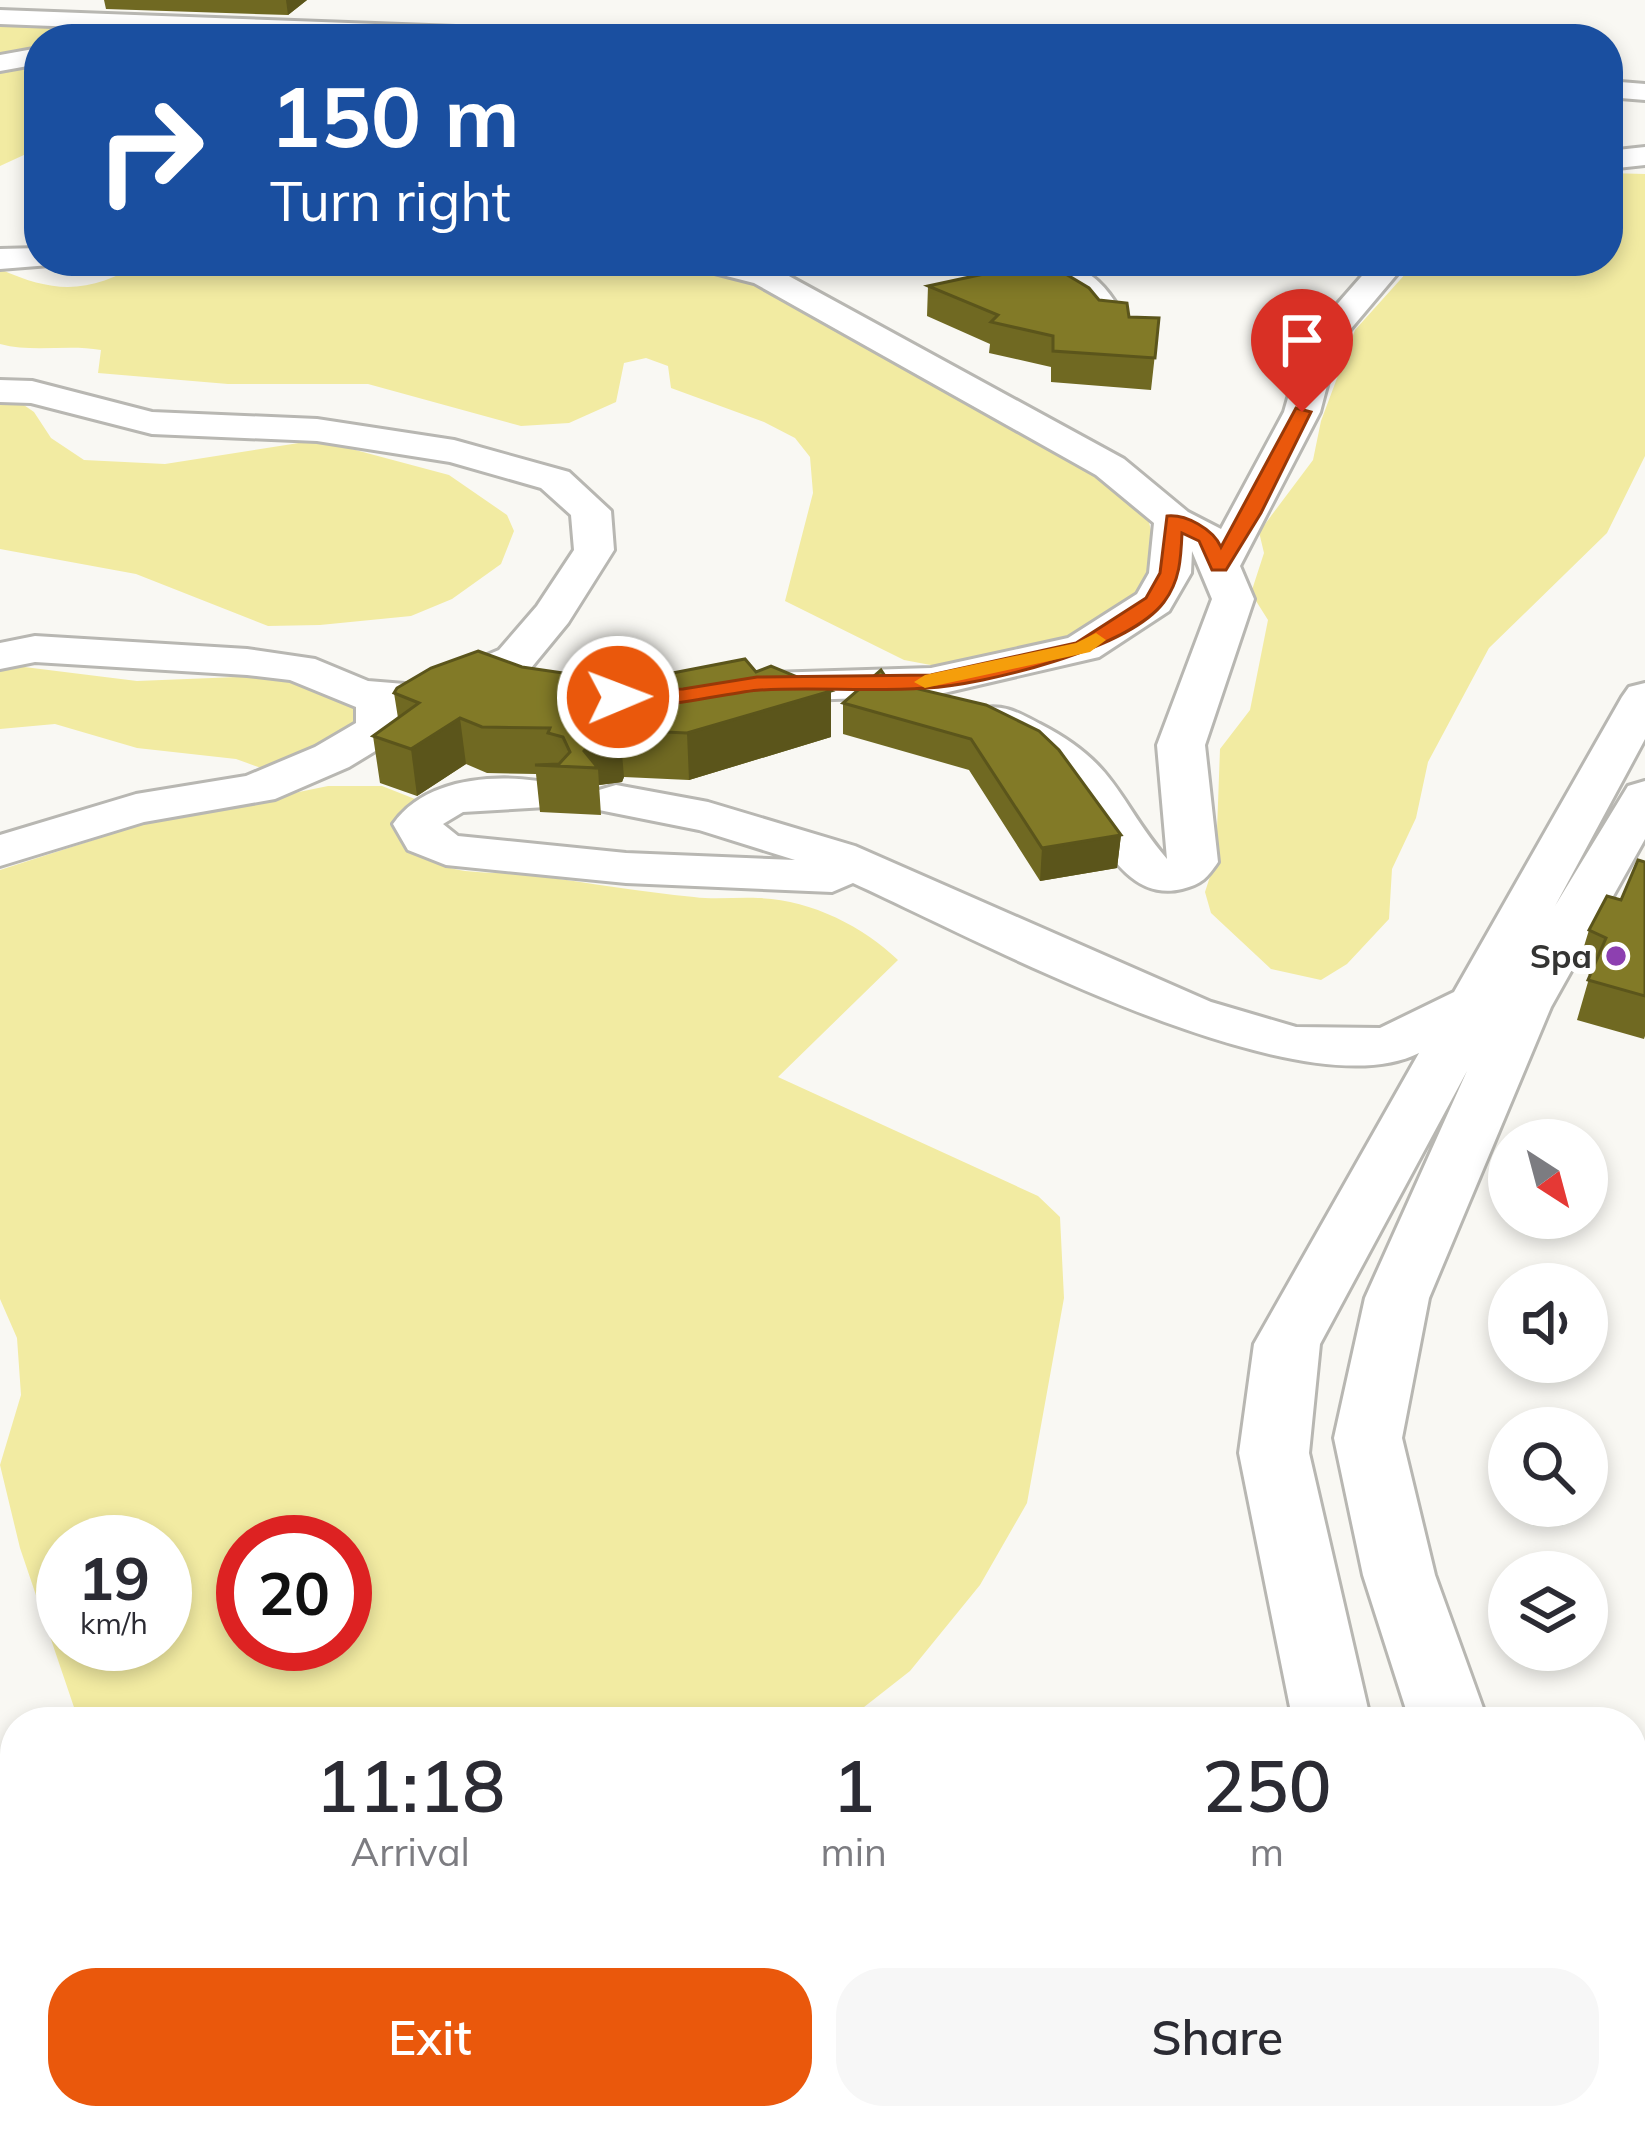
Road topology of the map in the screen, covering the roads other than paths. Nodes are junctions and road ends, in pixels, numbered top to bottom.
1 (224, 0) edge
2 (336, 4) dead end
3 (0, 17) edge
4 (149, 24) edge
5 (194, 24) edge
6 (312, 24) edge
7 (767, 276) edge
8 (1066, 276) edge
9 (1379, 276) edge
10 (1107, 293) dead end
11 (0, 391) edge
12 (1174, 520) junction
13 (1219, 566) junction
14 (0, 656) edge
15 (495, 669) junction
16 (545, 688) edge
17 (701, 693) edge
18 (379, 695) junction
19 (1645, 697) edge
20 (905, 700) edge
21 (546, 796) dead end
22 (1645, 796) edge
23 (616, 800) dead end
24 (0, 851) edge
25 (890, 881) junction
26 (1474, 1004) junction
27 (1329, 1707) edge
28 (1444, 1707) edge

1 - 5 street
2 - 6 street
3 - 4 street
7 - 12 street
8 - 10 street
9 - 13 street
11 - 15 street
12 - 13 street
12 - 17 street
13 - 20 street
14 - 18 street
15 - 16 street
15 - 18 street
18 - 24 street
19 - 26 street
21 - 25 street
22 - 28 street
23 - 25 street
25 - 26 street
26 - 27 street

